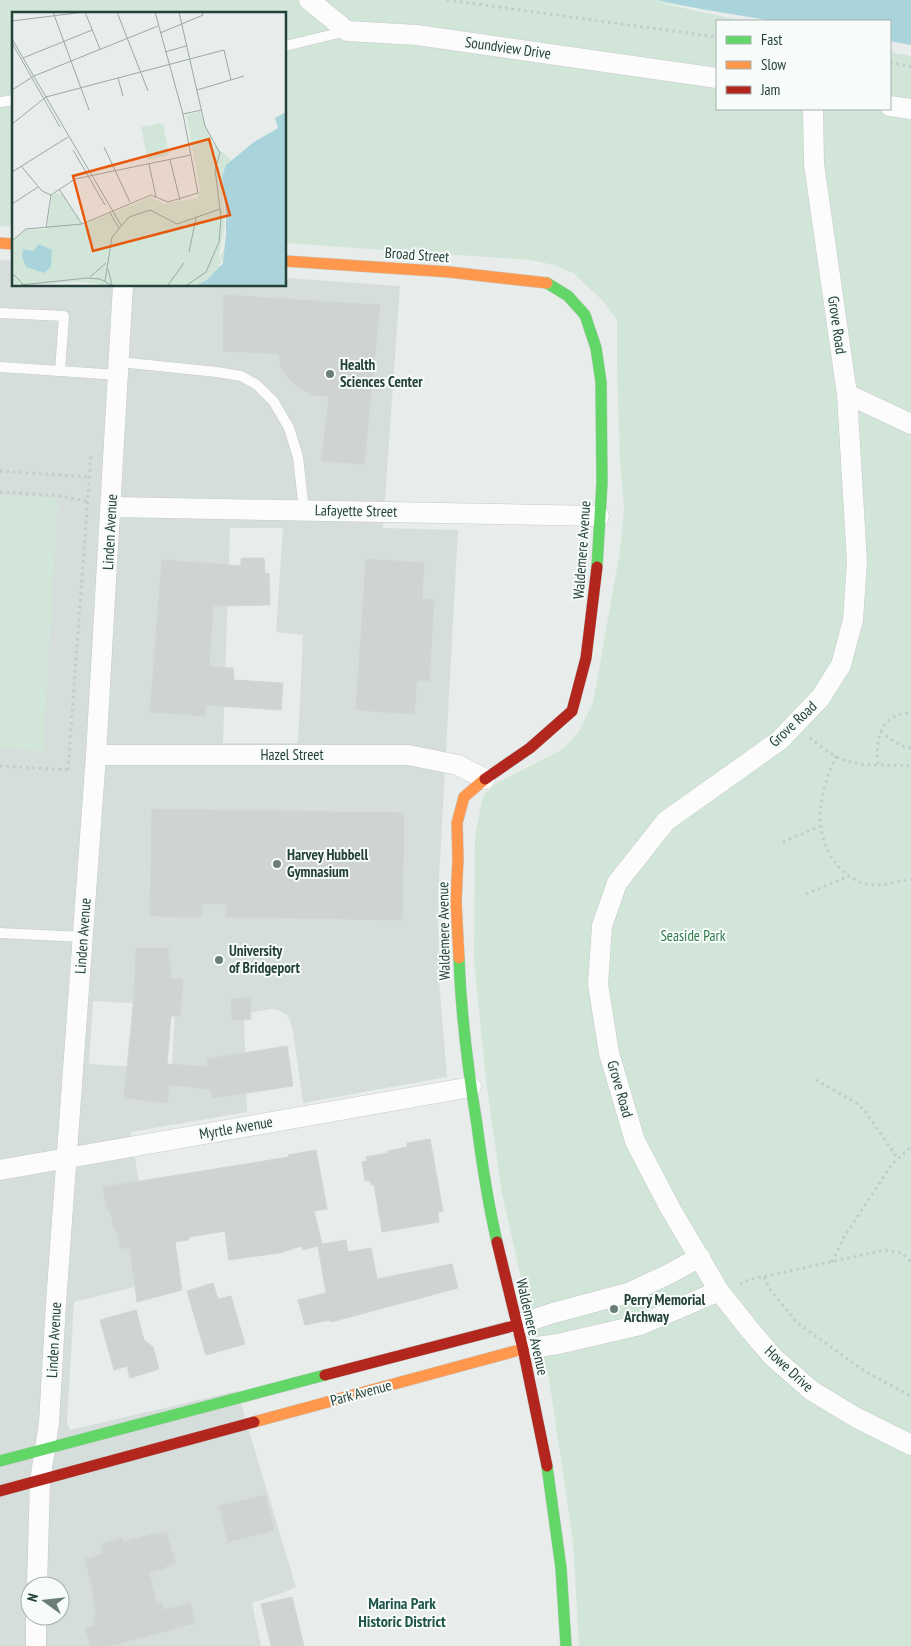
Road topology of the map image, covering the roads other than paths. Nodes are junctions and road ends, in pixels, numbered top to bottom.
1 (309, 0) edge
2 (347, 31) junction
3 (286, 46) edge
4 (716, 78) edge
5 (891, 106) edge
6 (911, 109) edge
7 (813, 110) edge
8 (286, 261) edge
9 (546, 282) joint
10 (124, 286) edge
11 (0, 312) edge
12 (0, 367) edge
13 (119, 368) junction
14 (60, 371) junction
15 (847, 394) junction
16 (911, 424) edge
17 (112, 502) junction
18 (304, 510) junction
19 (599, 516) junction
20 (96, 755) junction
21 (484, 779) junction
22 (0, 933) edge
23 (83, 936) junction
24 (471, 1087) junction
25 (66, 1158) junction
26 (0, 1170) edge
27 (700, 1257) junction
28 (723, 1295) junction
29 (517, 1325) junction
30 (523, 1348) junction
31 (911, 1445) edge
32 (45, 1449) junction
33 (0, 1461) edge
34 (40, 1481) junction
35 (0, 1491) edge
36 (37, 1576) edge
37 (36, 1626) edge
38 (36, 1646) edge
39 (566, 1646) edge

1 - 2 street
2 - 3 lane
2 - 4 street, Soundview Drive
5 - 6 street
7 - 15 street, Grove Road
8 - 9 street, Broad Street
9 - 19 street, Waldemere Avenue
10 - 13 street, Linden Avenue
11 - 14 lane
12 - 14 lane
13 - 14 lane
13 - 17 street, Linden Avenue
13 - 18 lane
15 - 16 street
15 - 27 street, Grove Road
17 - 18 street, Lafayette Street
17 - 20 street, Linden Avenue
18 - 19 street, Lafayette Street
19 - 21 street, Waldemere Avenue
20 - 21 street, Hazel Street
20 - 23 street, Linden Avenue
21 - 24 street, Waldemere Avenue
22 - 23 lane
23 - 25 street, Linden Avenue
24 - 25 street, Myrtle Avenue
24 - 29 street, Waldemere Avenue
25 - 26 street, Myrtle Avenue
25 - 32 street, Linden Avenue
27 - 28 street, Howe Drive
27 - 29 street, Park Avenue
28 - 30 street, Park Avenue
28 - 31 street, Howe Drive
29 - 30 street, Waldemere Avenue
29 - 32 street, Park Avenue
30 - 34 street, Park Avenue
30 - 39 street, Waldemere Avenue
32 - 33 street, Park Avenue
32 - 34 street, Linden Avenue
34 - 35 street, Park Avenue
34 - 36 street, Linden Avenue
37 - 38 street

